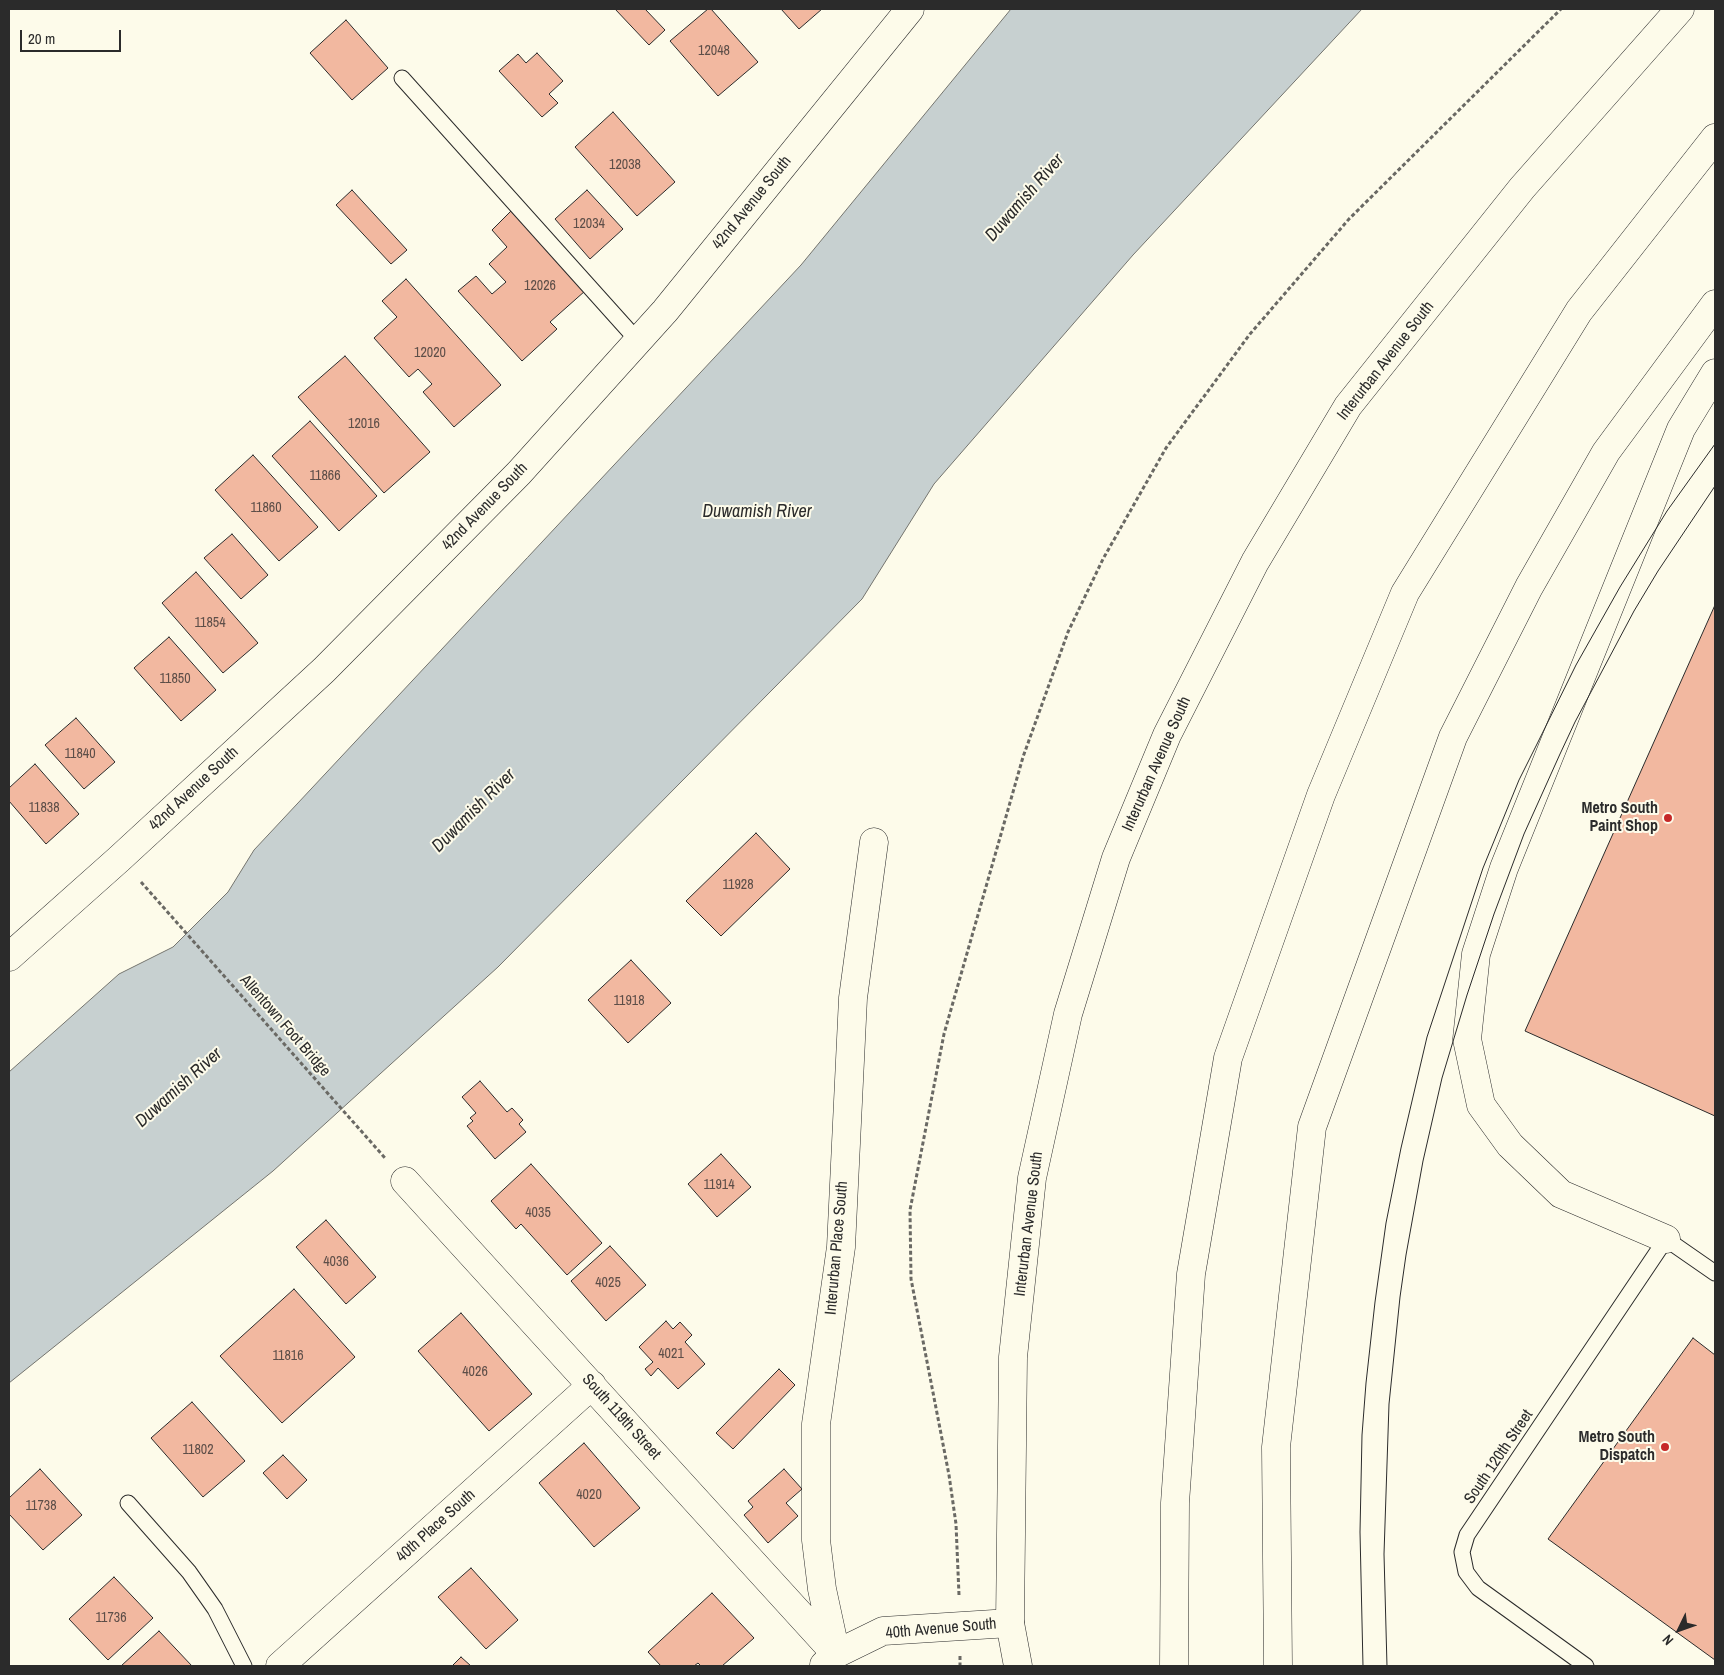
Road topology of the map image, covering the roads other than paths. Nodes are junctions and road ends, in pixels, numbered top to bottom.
1 (910, 9) edge
2 (1680, 9) edge
3 (402, 78) dead end
4 (1715, 138) edge
5 (1715, 304) edge
6 (638, 341) junction
7 (1715, 373) edge
8 (874, 842) dead end
9 (9, 957) edge
10 (405, 1181) road end
11 (1666, 1239) junction
12 (1715, 1273) edge
13 (592, 1385) junction
14 (128, 1503) dead end
15 (1010, 1624) junction
16 (829, 1660) edge
17 (244, 1666) edge
18 (280, 1666) edge
19 (1018, 1666) edge
20 (1174, 1666) edge
21 (1278, 1666) edge
22 (1586, 1666) edge

1 - 6 main road, 42nd Avenue South
2 - 15 main road, Interurban Avenue South
3 - 6 lane
4 - 20 main road
5 - 21 main road
6 - 9 main road, 42nd Avenue South
7 - 11 main road
8 - 16 main road, Interurban Place South
10 - 13 main road, South 119th Street
11 - 12 lane
11 - 22 lane, South 120th Street
13 - 16 main road, South 119th Street
13 - 18 main road, 40th Place South
14 - 17 lane
15 - 16 main road, 40th Avenue South
15 - 19 main road, Interurban Avenue South

